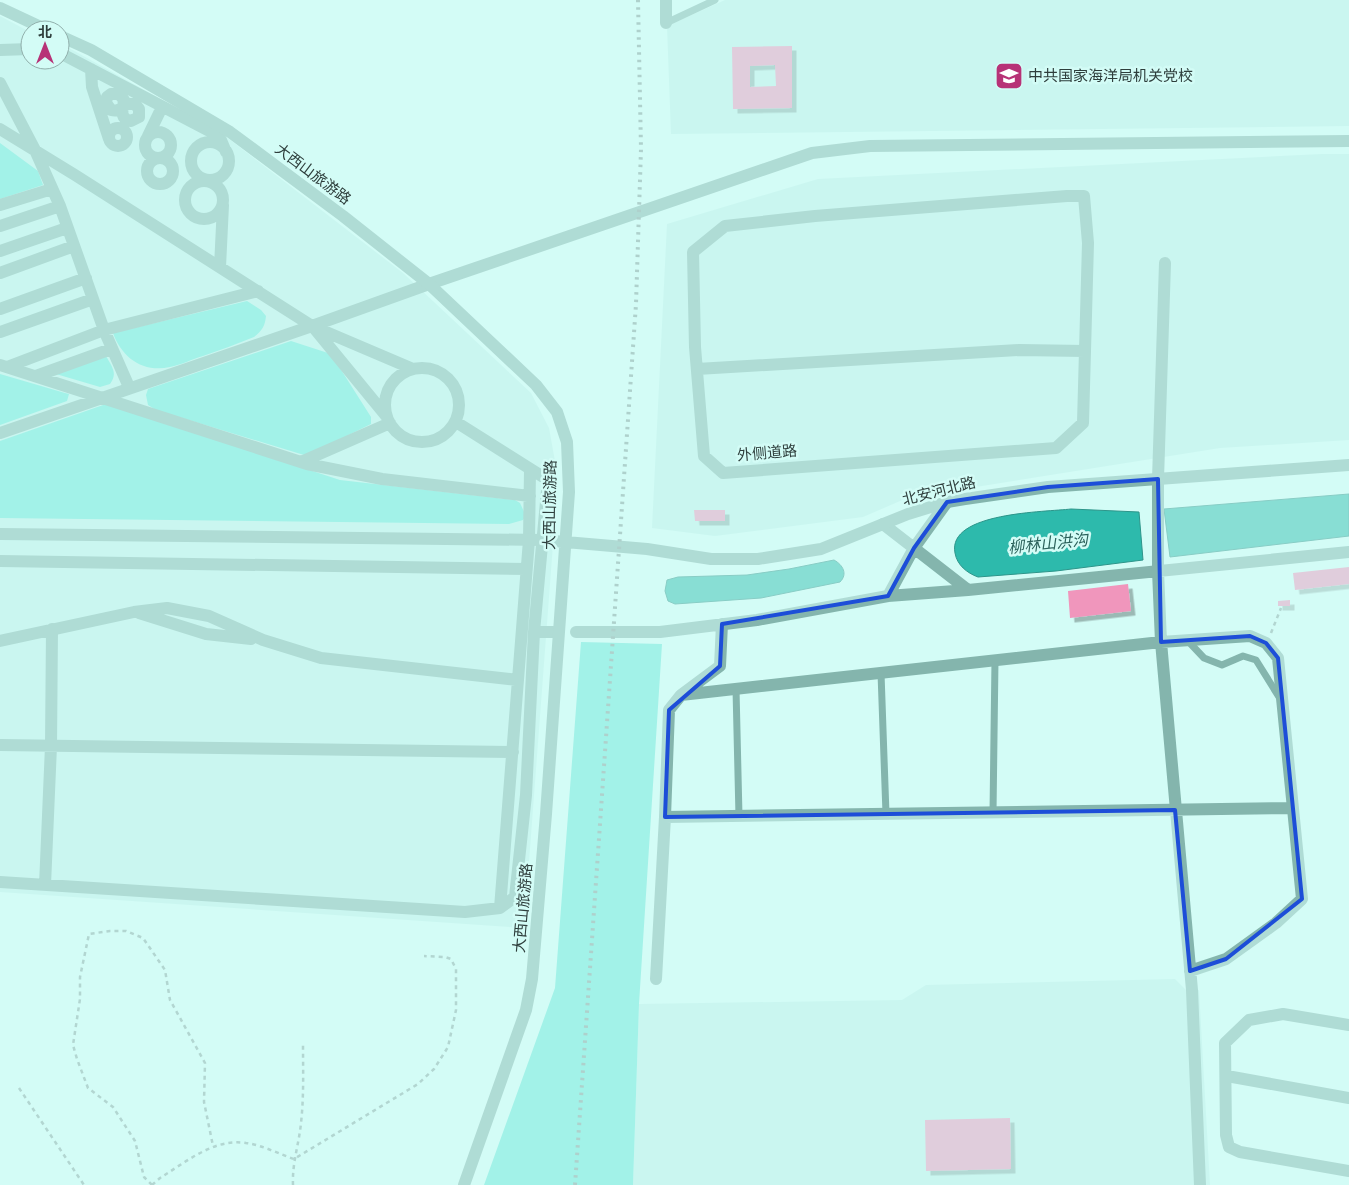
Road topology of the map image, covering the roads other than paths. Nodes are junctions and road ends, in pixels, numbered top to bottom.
1 (666, 0) edge
2 (715, 0) edge
3 (0, 8) edge
4 (26, 20) edge
5 (666, 23) joint
6 (70, 41) edge
7 (20, 49) edge
8 (0, 50) edge
9 (70, 58) edge
10 (91, 69) junction
11 (117, 82) junction
12 (0, 83) edge
13 (162, 107) junction
14 (123, 108) dead end
15 (0, 129) edge
16 (148, 136) junction
17 (109, 140) dead end
18 (1349, 141) edge
19 (35, 150) junction
20 (226, 152) junction
21 (207, 180) junction
22 (52, 188) junction
23 (223, 204) junction
24 (0, 205) edge
25 (60, 206) junction
26 (0, 226) edge
27 (67, 228) junction
28 (74, 246) junction
29 (0, 251) edge
30 (1165, 263) dead end
31 (220, 267) junction
32 (0, 273) edge
33 (86, 278) junction
34 (429, 284) junction
35 (258, 291) junction
36 (93, 299) junction
37 (0, 309) edge
38 (312, 326) junction
39 (104, 330) junction
40 (0, 332) edge
41 (112, 349) junction
42 (1085, 351) junction
43 (3, 366) edge
44 (413, 368) junction
45 (697, 369) junction
46 (36, 376) junction
47 (129, 387) junction
48 (103, 398) junction
49 (389, 421) junction
50 (456, 422) junction
51 (0, 433) edge
52 (302, 462) junction
53 (1349, 465) edge
54 (530, 470) junction
55 (1158, 479) junction
56 (530, 496) junction
57 (947, 502) junction
58 (883, 524) junction
59 (0, 534) edge
60 (529, 540) junction
61 (542, 540) junction
62 (566, 542) junction
63 (914, 548) junction
64 (1349, 552) edge
65 (0, 561) edge
66 (526, 569) junction
67 (1158, 571) junction
68 (968, 590) junction
69 (888, 596) junction
70 (134, 612) junction
71 (722, 624) junction
72 (52, 629) junction
73 (534, 632) junction
74 (553, 632) dead end
75 (576, 632) dead end
76 (263, 640) junction
77 (1187, 640) junction
78 (0, 641) edge
79 (1161, 642) junction
80 (995, 660) junction
81 (882, 673) junction
82 (518, 680) junction
83 (736, 689) junction
84 (681, 695) junction
85 (1283, 703) junction
86 (0, 745) edge
87 (51, 746) junction
88 (513, 752) junction
89 (1293, 808) junction
90 (1174, 810) junction
91 (993, 813) junction
92 (886, 814) junction
93 (739, 816) junction
94 (665, 818) junction
95 (0, 882) edge
96 (45, 885) junction
97 (500, 908) junction
98 (1190, 971) junction
99 (656, 979) dead end
100 (1349, 1025) edge
101 (1227, 1076) junction
102 (1349, 1098) edge
103 (1349, 1171) edge
104 (464, 1185) edge
105 (1200, 1185) edge

1 - 5 street
2 - 5 lane
3 - 4 street
6 - 34 street, 大西山旅游路
7 - 8 street
9 - 10 street
10 - 11 street
10 - 17 street
11 - 13 street
11 - 14 street
12 - 19 street
13 - 16 street
13 - 20 street
15 - 19 street
16 - 16 street
18 - 34 street
19 - 22 street
19 - 31 street
20 - 21 street
20 - 21 street
21 - 23 street
21 - 23 street
22 - 24 street
22 - 25 street
23 - 31 street
25 - 26 street
25 - 27 street
27 - 28 street
27 - 29 street
28 - 32 street
28 - 33 street
30 - 55 street
31 - 35 street
33 - 36 street
33 - 37 street
34 - 38 street
34 - 62 street, 大西山旅游路
35 - 38 street
35 - 39 street
36 - 39 street
36 - 40 street
38 - 44 street
38 - 47 street
38 - 49 street
39 - 41 street
39 - 43 street
41 - 46 street
41 - 47 street
42 - 45 street
42 - 45 street, 外侧道路
42 - 45 street, 外侧道路
43 - 46 street
44 - 49 street
44 - 50 street
46 - 48 street
47 - 48 street
48 - 51 street
48 - 52 street
49 - 50 street
49 - 52 street
50 - 54 street
52 - 56 street
53 - 55 street, 北安河北路
54 - 56 street
54 - 61 street
55 - 57 street, 北安河北路
55 - 67 street
56 - 60 street
57 - 58 street, 北安河北路
57 - 63 street
58 - 62 street, 北安河北路
58 - 63 street
59 - 60 street, 北安河北路
60 - 61 street, 北安河北路
60 - 66 street
61 - 62 street, 北安河北路
61 - 73 street
62 - 104 street, 大西山旅游路
63 - 68 street
63 - 69 street
64 - 67 street
65 - 66 street
66 - 82 street
67 - 68 street
67 - 79 street
68 - 69 street
69 - 71 street
70 - 72 street
70 - 76 street
70 - 76 street
71 - 75 street
71 - 84 street
72 - 78 street
72 - 87 street
73 - 74 street
73 - 97 street
76 - 82 street
77 - 79 street
77 - 85 lane
77 - 85 street
79 - 80 street
79 - 90 street
80 - 81 street
80 - 91 lane
81 - 83 street
81 - 92 lane
82 - 88 street
83 - 84 street
83 - 93 lane
84 - 94 street
85 - 89 street
86 - 87 street
87 - 88 street
87 - 96 street
88 - 97 street
89 - 90 street
89 - 98 street
90 - 91 street
90 - 98 street
91 - 92 street
92 - 93 street
93 - 94 street
94 - 99 street
95 - 96 street
96 - 97 street
98 - 105 street
100 - 101 street
101 - 102 street
101 - 103 street

